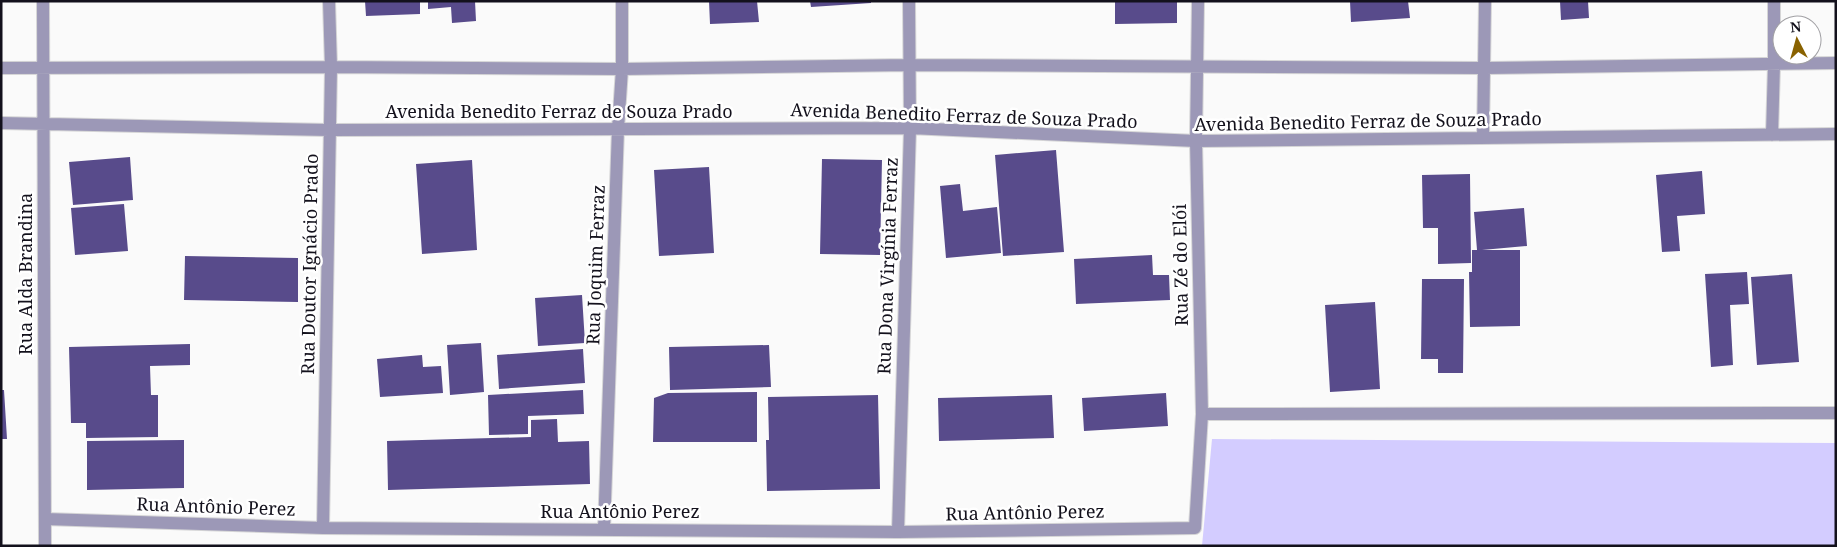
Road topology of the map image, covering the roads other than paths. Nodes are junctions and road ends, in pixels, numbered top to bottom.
1 (43, 1) edge
2 (330, 1) edge
3 (622, 1) edge
4 (909, 1) edge
5 (1198, 1) edge
6 (1485, 1) edge
7 (1774, 1) edge
8 (1774, 15) edge
9 (1822, 63) edge
10 (1836, 63) edge
11 (1772, 64) edge
12 (909, 65) junction
13 (1774, 65) edge
14 (1198, 66) junction
15 (43, 67) junction
16 (331, 67) junction
17 (1, 68) edge
18 (1485, 68) junction
19 (622, 69) junction
20 (1, 123) edge
21 (43, 123) junction
22 (910, 128) junction
23 (618, 129) junction
24 (330, 130) junction
25 (1836, 134) edge
26 (1772, 135) junction
27 (1483, 138) junction
28 (1196, 141) junction
29 (1836, 413) edge
30 (1202, 414) junction
31 (45, 519) junction
32 (322, 528) junction
33 (1195, 528) joint
34 (604, 530) junction
35 (898, 532) junction
36 (45, 546) edge

1 - 15 street, Rua Alda Brandina
2 - 16 street, Rua Doutor Ignácio Prado
3 - 19 street, Rua Joquim Ferraz
4 - 12 street, Rua Dona Virgínia Ferraz
5 - 14 street, Rua Zé do Elói
6 - 18 street
7 - 8 street
9 - 10 street
11 - 18 street
12 - 14 street
12 - 19 street
12 - 22 street, Rua Dona Virgínia Ferraz
13 - 26 street
14 - 18 street
14 - 28 street, Rua Zé do Elói
15 - 16 street
15 - 17 street
15 - 21 street, Rua Alda Brandina
16 - 19 street
16 - 24 street, Rua Doutor Ignácio Prado
18 - 27 street
19 - 23 street, Rua Joquim Ferraz
20 - 21 street, Avenida Benedito Ferraz de Souza Prado
21 - 24 street, Avenida Benedito Ferraz de Souza Prado
21 - 31 street, Rua Alda Brandina
22 - 23 street, Avenida Benedito Ferraz de Souza Prado
22 - 28 street, Avenida Benedito Ferraz de Souza Prado
22 - 35 street, Rua Dona Virgínia Ferraz
23 - 24 street, Avenida Benedito Ferraz de Souza Prado
23 - 34 street, Rua Joquim Ferraz
24 - 32 street, Rua Doutor Ignácio Prado
25 - 26 street, Avenida Benedito Ferraz de Souza Prado
26 - 27 street, Avenida Benedito Ferraz de Souza Prado
27 - 28 street, Avenida Benedito Ferraz de Souza Prado
28 - 30 street, Rua Zé do Elói
29 - 30 street
30 - 33 street, Rua Zé do Elói
31 - 32 street, Rua Antônio Perez
31 - 36 street, Rua Alda Brandina
32 - 34 street, Rua Antônio Perez
33 - 35 street, Rua Antônio Perez
34 - 35 street, Rua Antônio Perez

